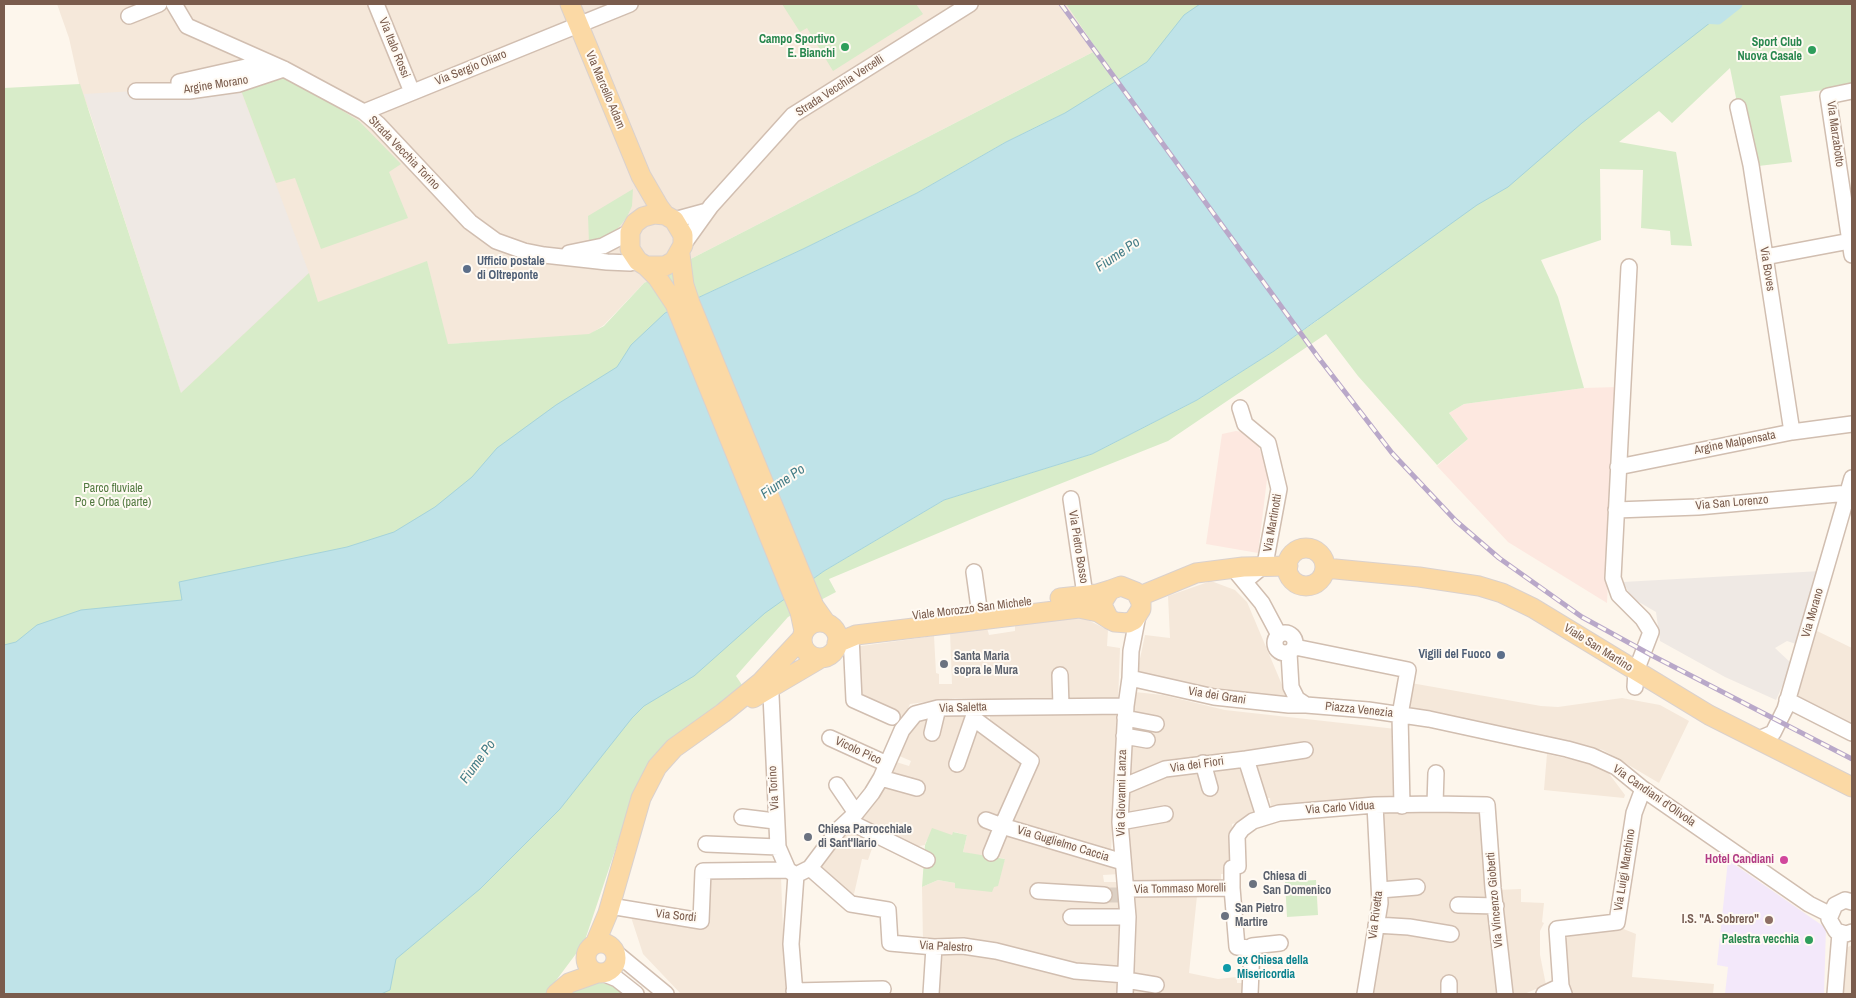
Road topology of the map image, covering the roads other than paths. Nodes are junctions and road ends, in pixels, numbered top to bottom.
1 (159, 4) edge
2 (174, 4) edge
3 (376, 4) edge
4 (570, 4) edge
5 (630, 4) edge
6 (970, 4) edge
7 (129, 16) dead end
8 (578, 24) junction
9 (268, 62) junction
10 (284, 69) junction
11 (1852, 91) edge
12 (412, 92) junction
13 (1738, 107) dead end
14 (364, 112) junction
15 (641, 176) junction
16 (707, 211) junction
17 (670, 218) junction
18 (633, 228) junction
19 (1851, 248) edge
20 (681, 255) junction
21 (557, 256) junction
22 (1765, 257) junction
23 (1629, 267) dead end
24 (647, 268) junction
25 (1240, 408) dead end
26 (1852, 424) edge
27 (1792, 432) junction
28 (1618, 467) junction
29 (1852, 478) edge
30 (1848, 493) junction
31 (1071, 499) dead end
32 (1616, 510) junction
33 (1262, 567) junction
34 (1223, 569) junction
35 (974, 572) dead end
36 (1246, 581) junction
37 (1110, 590) junction
38 (1086, 595) junction
39 (1140, 596) junction
40 (979, 608) junction
41 (807, 609) junction
42 (1138, 615) junction
43 (1115, 621) junction
44 (837, 632) junction
45 (803, 635) junction
46 (1292, 650) junction
47 (1131, 651) junction
48 (821, 658) junction
49 (1060, 675) dead end
50 (1130, 678) junction
51 (1635, 679) junction
52 (771, 695) dead end
53 (1787, 700) junction
54 (1306, 705) junction
55 (1061, 706) junction
56 (938, 708) junction
57 (1125, 712) junction
58 (723, 713) junction
59 (974, 713) junction
60 (1400, 715) junction
61 (900, 720) junction
62 (1156, 724) dead end
63 (932, 733) dead end
64 (1852, 733) edge
65 (1124, 736) junction
66 (830, 738) dead end
67 (1760, 739) junction
68 (1148, 740) dead end
69 (1305, 750) dead end
70 (1246, 759) junction
71 (1203, 763) junction
72 (957, 764) dead end
73 (884, 771) junction
74 (1436, 773) dead end
75 (837, 785) dead end
76 (1122, 787) junction
77 (1852, 787) edge
78 (917, 788) dead end
79 (1210, 788) dead end
80 (1643, 789) junction
81 (1435, 804) junction
82 (1488, 804) joint
83 (1375, 805) junction
84 (1402, 806) junction
85 (1165, 814) dead end
86 (1264, 816) junction
87 (742, 817) dead end
88 (852, 817) junction
89 (986, 820) dead end
90 (775, 821) junction
91 (1120, 822) junction
92 (1002, 826) junction
93 (706, 844) dead end
94 (778, 847) junction
95 (991, 853) dead end
96 (927, 860) dead end
97 (1123, 862) junction
98 (810, 868) junction
99 (792, 872) junction
100 (1417, 887) dead end
101 (1232, 888) junction
102 (1380, 890) junction
103 (1038, 891) dead end
104 (1125, 893) junction
105 (1104, 895) tunnel mouth
106 (1852, 900) edge
107 (1458, 905) dead end
108 (1496, 906) junction
109 (609, 909) junction
110 (1829, 914) junction
111 (1071, 917) dead end
112 (1128, 917) junction
113 (1376, 925) junction
114 (1846, 932) edge
115 (1451, 934) dead end
116 (1280, 943) dead end
117 (934, 948) junction
118 (1252, 948) junction
119 (603, 961) junction
120 (1126, 983) edge
121 (1156, 985) dead end
122 (562, 989) edge
123 (883, 989) dead end
124 (1250, 989) edge
125 (1563, 990) edge
126 (794, 993) edge
127 (636, 994) edge
128 (666, 994) edge
129 (931, 994) edge
130 (1364, 994) edge
131 (1505, 994) edge
132 (1544, 994) edge
133 (1835, 994) edge

1 - 7 street
2 - 9 street, Strada Vecchia Torino
3 - 12 street, Via Italo Rossi
4 - 8 main road, Via Marcello Adam
5 - 8 street, Via Sergio Oliaro
6 - 16 street, Strada Vecchia Vercelli
8 - 12 street, Via Sergio Oliaro
8 - 15 main road, Via Marcello Adam
9 - 10 street, Strada Vecchia Torino
9 - 10 street, Argine Morano
10 - 14 street, Strada Vecchia Torino
11 - 19 street, Via Marzabotto
12 - 14 street, Via Sergio Oliaro
13 - 22 street, Via Boves
14 - 21 street, Strada Vecchia Torino
15 - 17 main road, Via Marcello Adam
15 - 18 main road, Via Marcello Adam
16 - 17 street
16 - 20 street, Strada Vecchia Vercelli
17 - 18 main road
17 - 20 main road
18 - 21 street
18 - 24 main road
19 - 22 street
20 - 24 main road
20 - 41 main road
21 - 24 street, Strada Vecchia Torino
22 - 27 street, Via Boves
23 - 28 street
24 - 41 main road
25 - 33 street, Via Martinotti
26 - 27 street, Argine Malpensata
27 - 28 street, Argine Malpensata
28 - 32 street
29 - 30 street, Via Morano
30 - 32 street, Via San Lorenzo
30 - 53 street, Via Morano
31 - 38 street, Via Pietro Bosso
32 - 51 street
33 - 34 main road
33 - 36 street, Via Martinotti
33 - 51 main road, Viale San Martino
34 - 36 street
34 - 39 main road
35 - 40 street
36 - 46 street
37 - 38 main road, Viale Morozzo San Michele
37 - 39 main road
37 - 43 main road
38 - 40 main road, Viale Morozzo San Michele
39 - 42 main road
40 - 44 main road, Viale Morozzo San Michele
41 - 44 main road
41 - 45 main road
42 - 43 main road
42 - 47 street, Via Giovanni Lanza
43 - 44 main road, Viale Morozzo San Michele
43 - 47 street, Via Giovanni Lanza
44 - 45 main road
44 - 48 main road
44 - 61 street
45 - 48 main road
45 - 58 main road
46 - 54 street
46 - 60 street, Piazza Venezia
47 - 50 street, Via Giovanni Lanza
48 - 58 main road
49 - 55 street
50 - 54 street, Via dei Grani
50 - 57 street, Via Giovanni Lanza
51 - 67 main road, Viale San Martino
52 - 90 street, Via Torino
53 - 64 street
53 - 67 street, Via Morano
54 - 60 street, Piazza Venezia
55 - 57 street, Via Saletta
55 - 59 street, Via Saletta
56 - 59 street, Via Saletta
56 - 61 street, Via Saletta
56 - 63 street
57 - 62 street, Via Saletta
57 - 65 street, Via Giovanni Lanza
58 - 109 main road
59 - 72 street
59 - 92 street, Via Guglielmo Caccia
60 - 80 street, Via Candiani d'Olivola
60 - 84 street
61 - 73 street
65 - 68 street
65 - 76 street, Via Giovanni Lanza
66 - 73 street, Vicolo Pico
67 - 77 main road, Viale San Martino
69 - 70 street, Via dei Fiori
70 - 71 street, Via dei Fiori
70 - 86 street
71 - 76 street, Via dei Fiori
71 - 79 street
73 - 78 street, Vicolo Pico
73 - 88 street
74 - 81 street
75 - 88 street
76 - 91 street, Via Giovanni Lanza
80 - 110 street, Via Candiani d'Olivola
80 - 125 street, Via Luigi Marchino
81 - 82 street, Via Carlo Vidua
81 - 84 street, Via Carlo Vidua
82 - 108 street, Via Vincenzo Gioberti
83 - 84 street, Via Carlo Vidua
83 - 86 street, Via Carlo Vidua
83 - 102 street, Via Rivetta
85 - 91 street
86 - 101 street, Via Carlo Vidua
87 - 90 street
88 - 96 street
88 - 98 street
89 - 92 street, Via Guglielmo Caccia
90 - 94 street, Via Torino
91 - 97 street, Via Giovanni Lanza
92 - 95 street
92 - 97 street, Via Guglielmo Caccia
93 - 94 street
94 - 99 street, Via Torino
97 - 104 street, Via Giovanni Lanza
98 - 99 street
98 - 117 street, Via Palestro
99 - 109 street, Via Sordi
99 - 126 street
100 - 102 street
101 - 104 street, Via Tommaso Morelli
101 - 118 street
102 - 113 street, Via Rivetta
103 - 105 street
104 - 112 street, Via Giovanni Lanza
106 - 110 street
107 - 108 street
108 - 131 street, Via Vincenzo Gioberti
109 - 119 main road
110 - 114 street
111 - 112 street
112 - 120 street, Via Giovanni Lanza
113 - 115 street
113 - 130 street, Via Rivetta
114 - 133 street
116 - 118 street
117 - 120 street, Via Palestro
117 - 129 street
118 - 124 street
119 - 122 main road
119 - 127 street
119 - 128 street
120 - 121 street, Via Palestro
123 - 126 street
125 - 132 street

